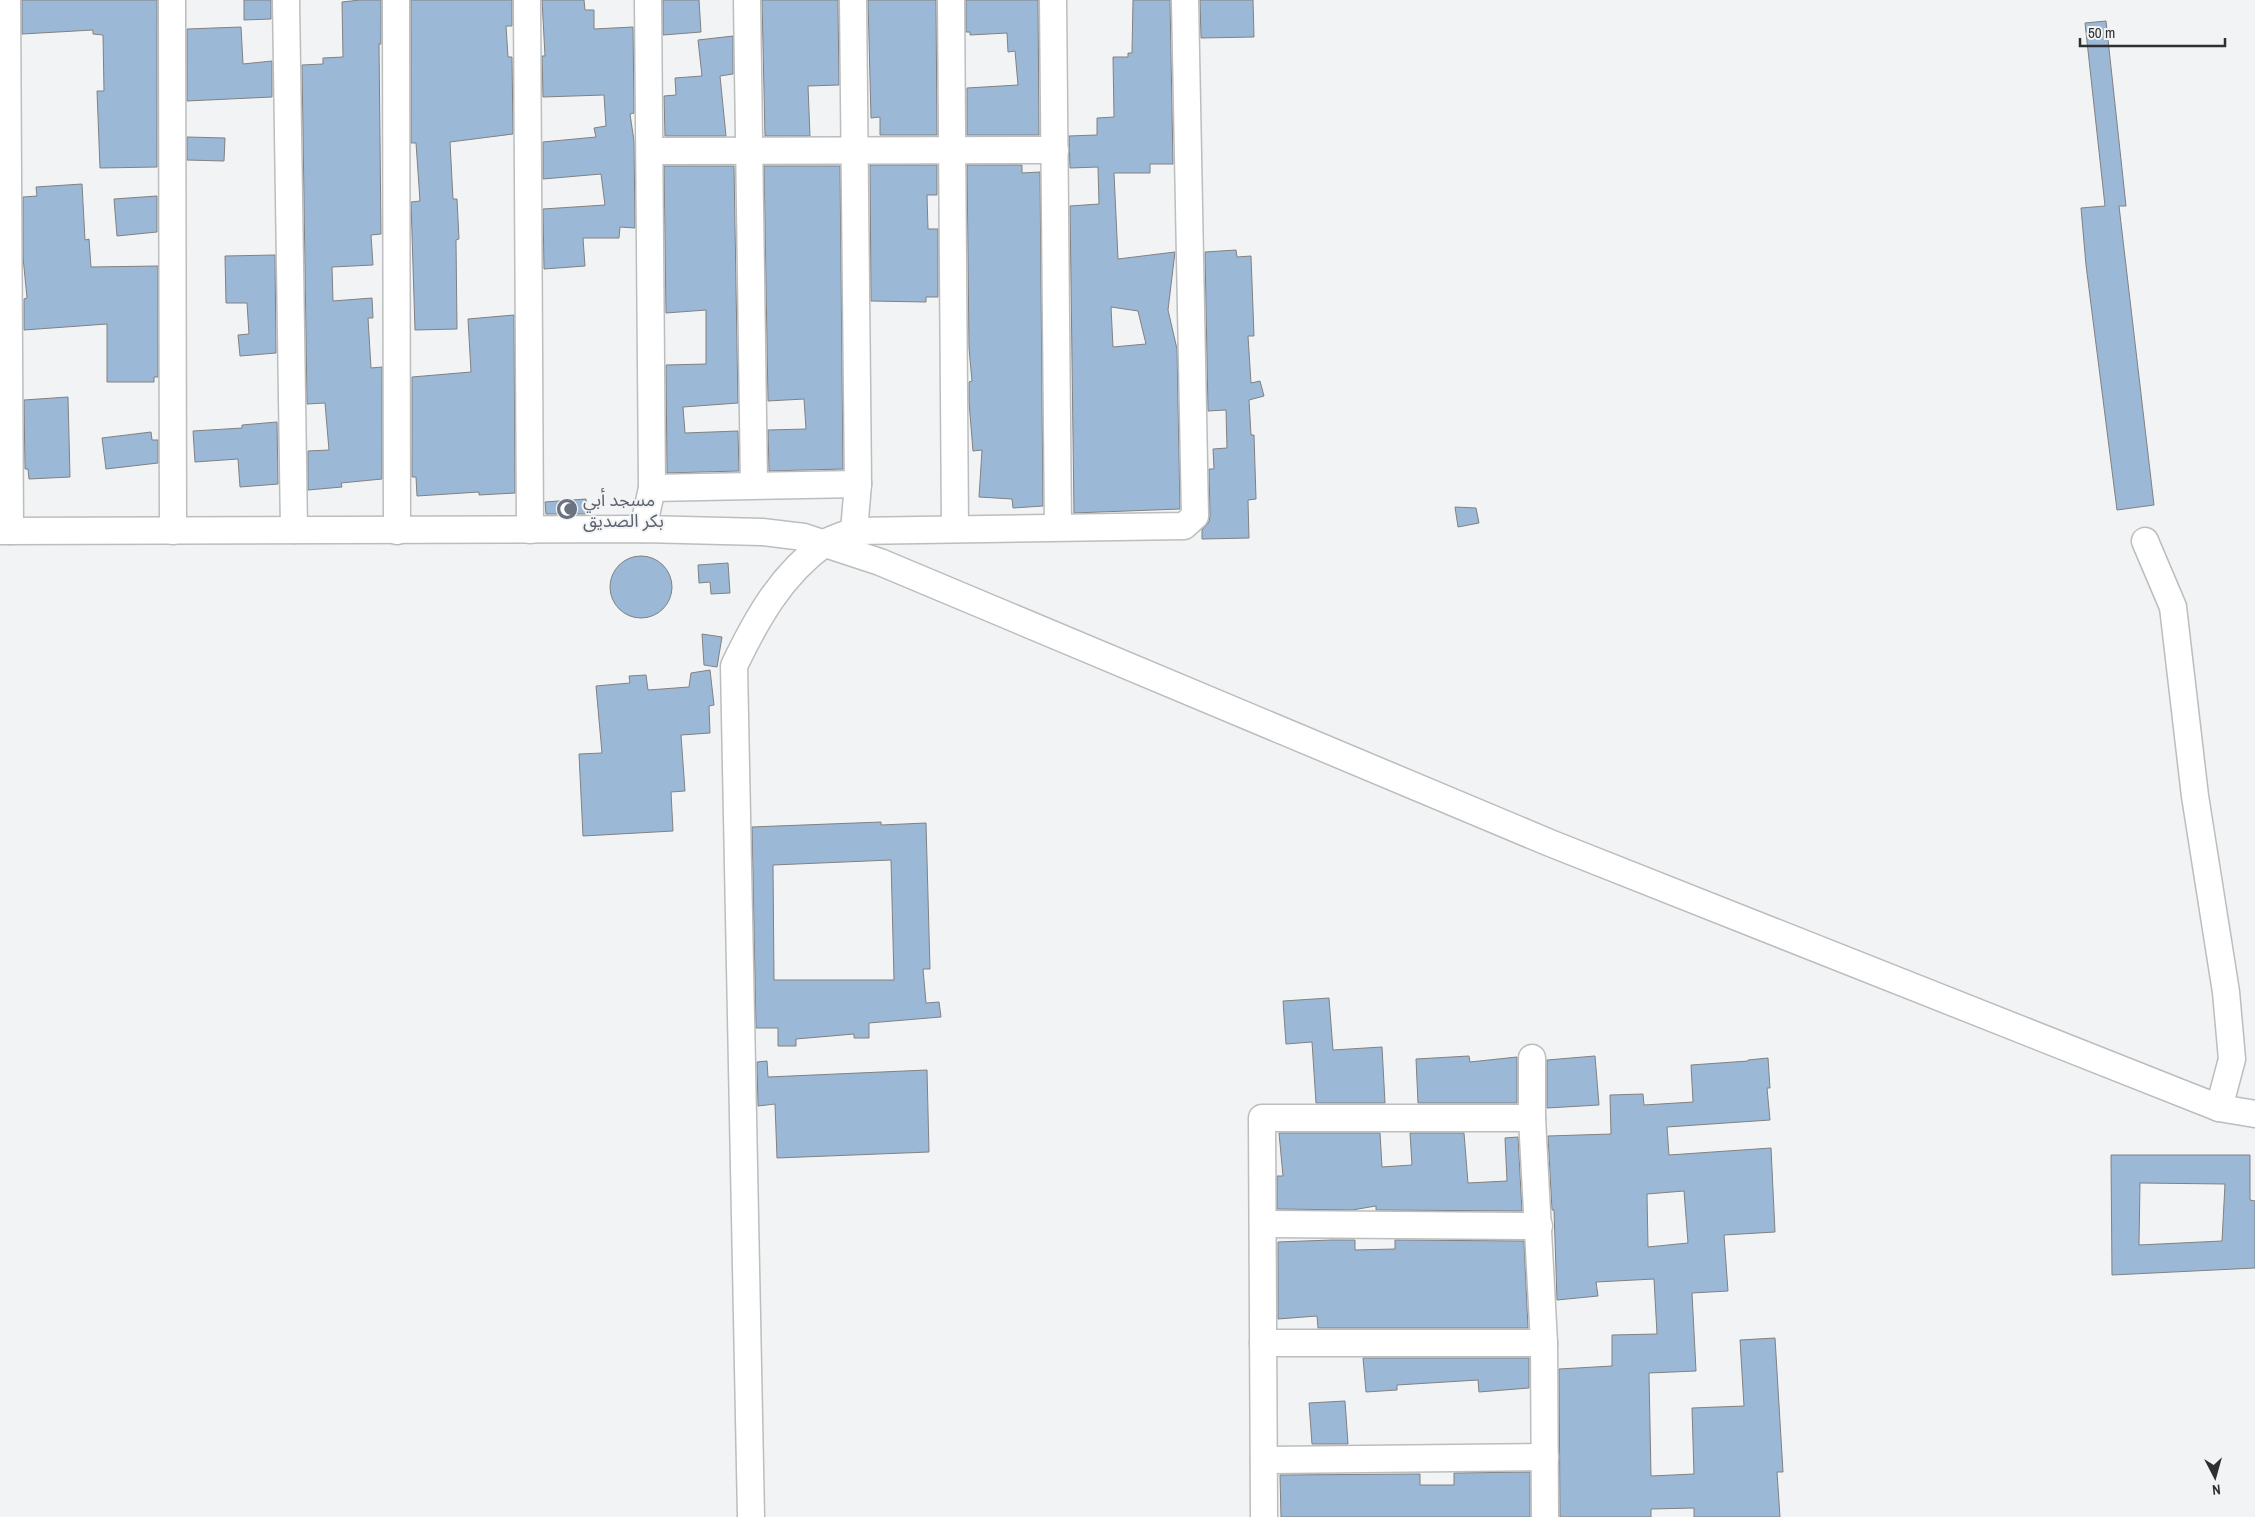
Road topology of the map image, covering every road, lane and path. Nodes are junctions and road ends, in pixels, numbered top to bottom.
1 (6, 0) edge
2 (172, 0) edge
3 (286, 0) edge
4 (396, 0) edge
5 (527, 0) edge
6 (648, 0) edge
7 (747, 0) edge
8 (854, 0) edge
9 (951, 0) edge
10 (1053, 0) edge
11 (1185, 0) edge
12 (4, 140) edge
13 (953, 150) junction
14 (1055, 150) junction
15 (650, 151) junction
16 (749, 151) junction
17 (856, 151) junction
18 (858, 484) junction
19 (754, 485) junction
20 (652, 488) junction
21 (1058, 527) junction
22 (644, 529) junction
23 (955, 529) junction
24 (294, 530) junction
25 (530, 530) junction
26 (5, 531) edge
27 (172, 531) junction
28 (397, 531) junction
29 (854, 531) junction
30 (2145, 541) dead end
31 (826, 542) junction
32 (1532, 1058) dead end
33 (2219, 1108) junction
34 (2255, 1114) edge
35 (1532, 1118) junction
36 (1263, 1224) junction
37 (1540, 1226) junction
38 (1263, 1343) junction
39 (1544, 1344) junction
40 (1545, 1457) junction
41 (1264, 1460) junction
42 (751, 1517) edge
43 (1264, 1517) edge
44 (1545, 1517) edge

1 - 12 street
2 - 27 street
3 - 24 street
4 - 28 street
5 - 25 street
6 - 15 street
7 - 16 street
8 - 17 street
9 - 13 street
10 - 14 street
11 - 21 street
12 - 26 street
13 - 14 street
13 - 17 street
13 - 23 street
14 - 21 street
15 - 16 street
15 - 20 street
16 - 17 street
16 - 19 street
17 - 18 street
18 - 19 street
18 - 29 street
19 - 20 street
20 - 22 street
21 - 23 street
22 - 25 street
22 - 31 street
23 - 29 street
24 - 27 street
24 - 28 street
25 - 28 street
26 - 27 street
29 - 31 street
30 - 33 street
31 - 33 street
31 - 42 street
32 - 35 street
33 - 34 street
35 - 36 street
35 - 37 street
36 - 37 street
36 - 38 street
37 - 39 street
38 - 39 street
38 - 41 street
39 - 40 street
40 - 41 street
40 - 44 street
41 - 43 street

